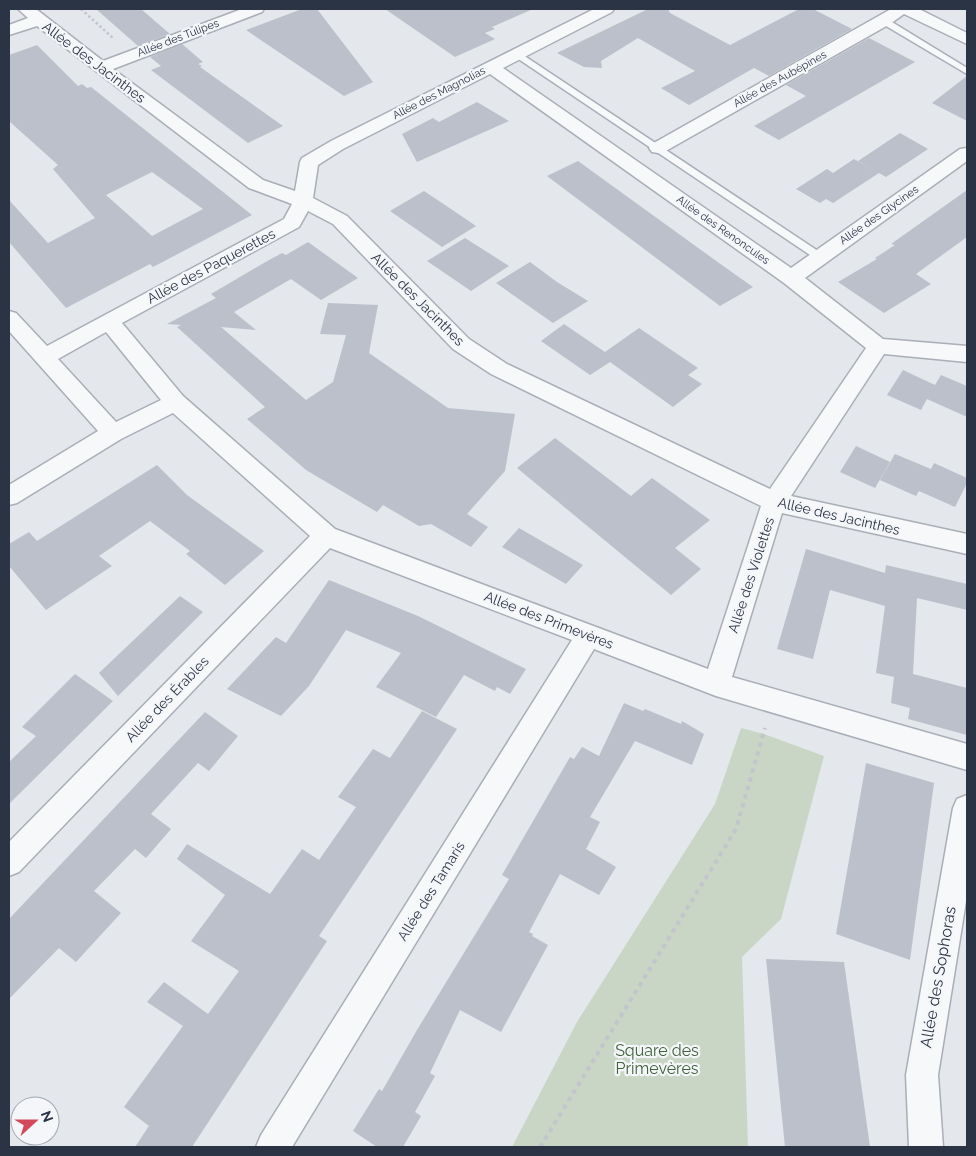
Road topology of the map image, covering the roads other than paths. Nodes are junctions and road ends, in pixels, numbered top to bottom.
1 (256, 9) edge
2 (606, 9) edge
3 (901, 9) edge
4 (907, 9) edge
5 (32, 14) edge
6 (884, 21) junction
7 (9, 30) edge
8 (967, 39) edge
9 (517, 54) junction
10 (491, 67) junction
11 (101, 68) junction
12 (967, 71) edge
13 (658, 148) junction
14 (967, 153) edge
15 (303, 201) junction
16 (820, 257) junction
17 (791, 278) junction
18 (9, 318) edge
19 (109, 321) junction
20 (878, 346) junction
21 (967, 354) edge
22 (44, 357) junction
23 (175, 402) junction
24 (113, 433) junction
25 (9, 496) edge
26 (774, 502) junction
27 (326, 536) junction
28 (967, 544) edge
29 (589, 635) junction
30 (716, 684) junction
31 (967, 757) edge
32 (967, 808) edge
33 (9, 862) edge
34 (273, 1147) edge
35 (926, 1147) edge

1 - 11 street, Allée des Tulipes
2 - 9 street, Allée des Magnolias
3 - 6 street, Allée des Aubépines
4 - 8 street
5 - 7 street
5 - 11 street, Allée des Jacinthes
6 - 12 lane
6 - 13 street, Allée des Aubépines
9 - 10 street, Allée des Magnolias
9 - 13 lane
10 - 15 street, Allée des Magnolias
10 - 17 street, Allée des Renoncules
11 - 15 street, Allée des Jacinthes
13 - 16 lane
14 - 16 street, Allée des Glycines
15 - 19 street, Allée des Paquerettes
15 - 26 street, Allée des Jacinthes
16 - 17 street, Allée des Glycines
17 - 20 street, Allée des Renoncules
18 - 22 street
19 - 22 street, Allée des Paquerettes
19 - 23 street, Allée des Primevères
20 - 21 street
20 - 26 street, Allée des Violettes
22 - 24 street
23 - 24 street
23 - 27 street, Allée des Primevères
24 - 25 street
26 - 28 street, Allée des Jacinthes
26 - 30 street, Allée des Violettes
27 - 29 street, Allée des Primevères
27 - 33 street, Allée des Érables
29 - 30 street, Allée des Primevères
29 - 34 street, Allée des Tamaris
30 - 31 street, Allée des Primevères
32 - 35 street, Allée des Sophoras

